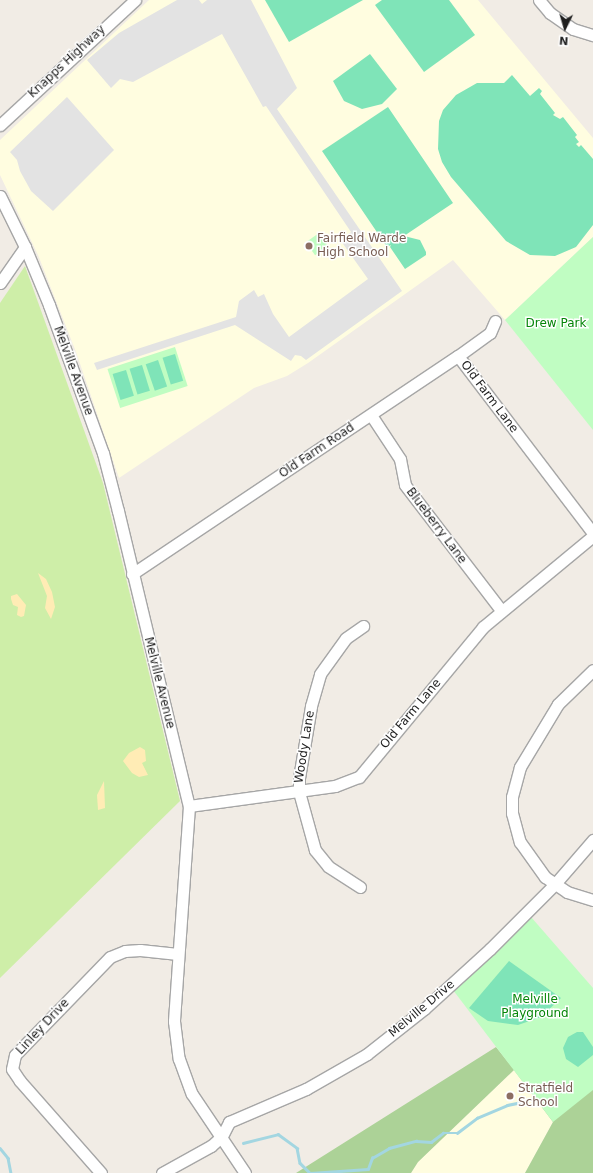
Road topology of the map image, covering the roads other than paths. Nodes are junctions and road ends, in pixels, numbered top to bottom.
1 (135, 0) edge
2 (539, 0) edge
3 (593, 35) edge
4 (0, 124) edge
5 (0, 196) edge
6 (25, 247) junction
7 (0, 283) edge
8 (495, 321) dead end
9 (458, 356) junction
10 (371, 415) junction
11 (593, 533) edge
12 (593, 536) edge
13 (132, 574) junction
14 (501, 610) junction
15 (363, 626) dead end
16 (593, 670) edge
17 (299, 792) junction
18 (189, 806) junction
19 (593, 840) edge
20 (554, 885) junction
21 (360, 887) dead end
22 (593, 900) edge
23 (178, 954) junction
24 (222, 1136) junction
25 (101, 1173) edge
26 (162, 1173) edge
27 (245, 1173) edge

1 - 4 street, Knapps Highway
2 - 3 street
5 - 6 street, Melville Avenue
6 - 7 street
6 - 13 street, Melville Avenue
8 - 9 street, Old Farm Road
9 - 10 street, Old Farm Road
9 - 11 street, Old Farm Lane
10 - 13 street, Old Farm Road
10 - 14 street, Blueberry Lane
12 - 14 street, Old Farm Lane
13 - 18 street, Melville Avenue
14 - 17 street, Old Farm Lane
15 - 17 street, Woody Lane
16 - 20 street
17 - 18 street, Old Farm Lane
17 - 21 street, Woody Lane
18 - 23 street, Melville Avenue
19 - 20 street, Melville Drive
20 - 22 street
20 - 24 street, Melville Drive
23 - 24 street, Melville Avenue
23 - 25 street, Linley Drive
24 - 26 street
24 - 27 street, Melville Avenue

